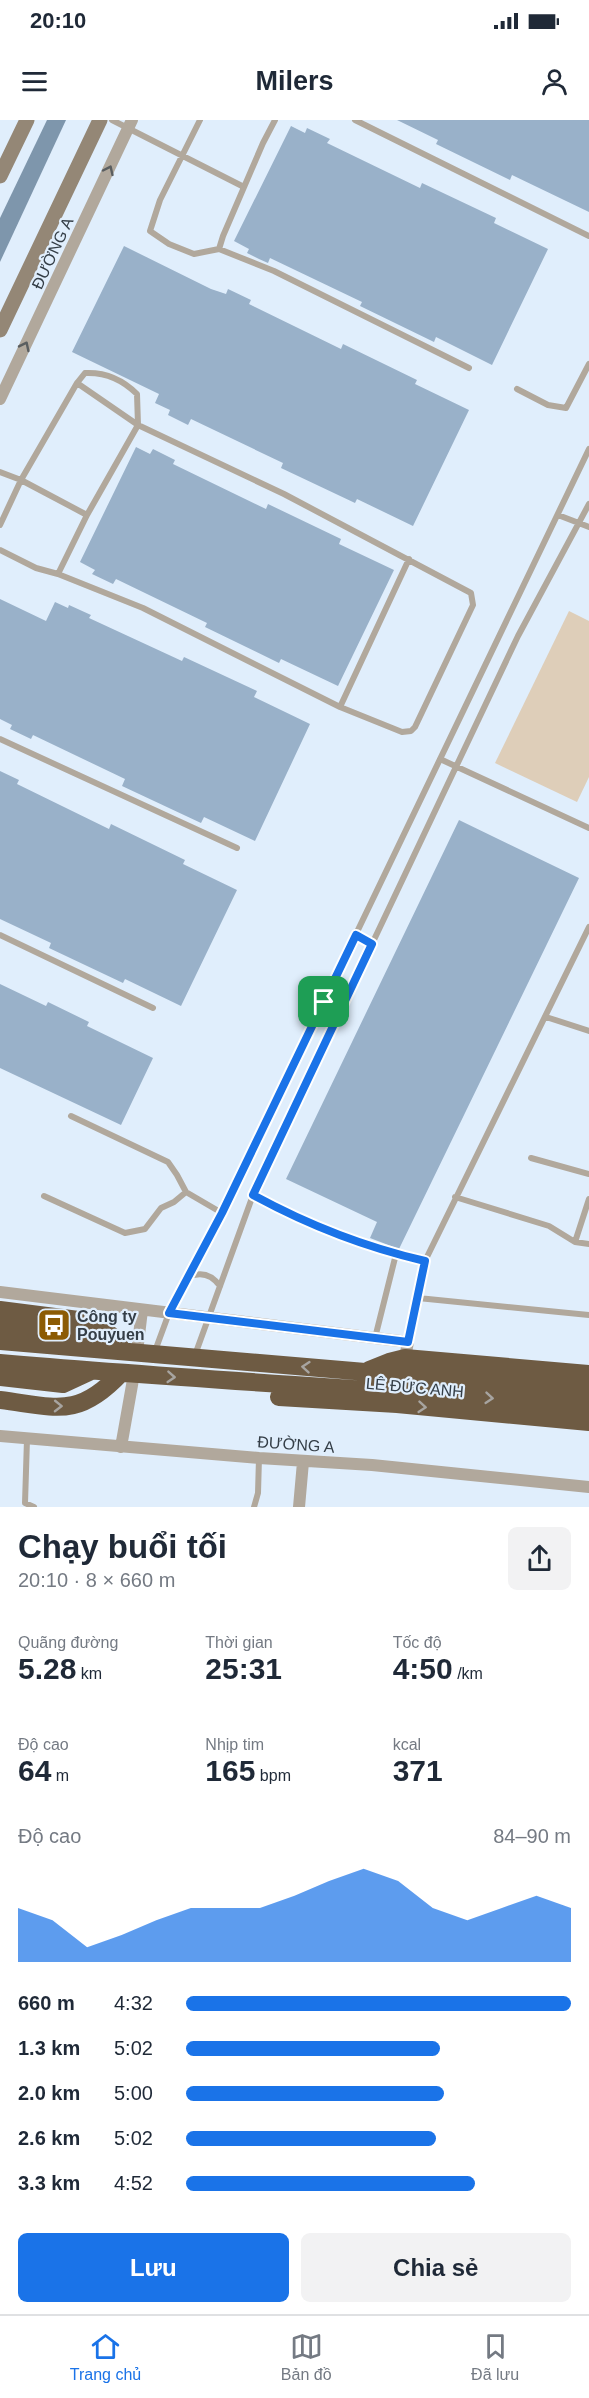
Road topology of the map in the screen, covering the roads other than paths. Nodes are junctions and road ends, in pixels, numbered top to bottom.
1 (27, 120) edge
2 (100, 120) edge
3 (112, 120) edge
4 (200, 120) edge
5 (275, 120) edge
6 (355, 120) edge
7 (130, 124) edge
8 (183, 155) junction
9 (0, 176) edge
10 (244, 187) junction
11 (589, 236) edge
12 (219, 249) junction
13 (0, 330) edge
14 (589, 364) edge
15 (469, 368) dead end
16 (77, 383) junction
17 (517, 389) dead end
18 (0, 399) edge
19 (138, 425) junction
20 (589, 449) edge
21 (0, 472) edge
22 (21, 480) junction
23 (589, 504) edge
24 (558, 514) junction
25 (87, 515) junction
26 (580, 523) junction
27 (0, 525) edge
28 (589, 527) edge
29 (0, 550) edge
30 (410, 559) junction
31 (58, 574) junction
32 (340, 707) junction
33 (0, 739) edge
34 (440, 759) junction
35 (457, 765) junction
36 (589, 828) edge
37 (237, 848) dead end
38 (589, 927) edge
39 (0, 934) edge
40 (356, 935) junction
41 (372, 944) junction
42 (153, 1008) dead end
43 (546, 1017) junction
44 (589, 1031) edge
45 (71, 1116) dead end
46 (531, 1158) dead end
47 (589, 1174) edge
48 (186, 1192) junction
49 (253, 1195) junction
50 (44, 1196) dead end
51 (455, 1197) junction
52 (589, 1199) edge
53 (222, 1213) junction
54 (575, 1242) junction
55 (589, 1244) edge
56 (396, 1254) junction
57 (425, 1261) junction
58 (187, 1278) junction
59 (220, 1286) junction
60 (0, 1292) edge
61 (418, 1298) junction
62 (0, 1310) edge
63 (142, 1310) junction
64 (169, 1313) junction
65 (589, 1315) edge
66 (207, 1318) junction
67 (0, 1328) edge
68 (375, 1338) junction
69 (0, 1341) edge
70 (96, 1349) junction
71 (407, 1350) junction
72 (138, 1353) junction
73 (194, 1358) junction
74 (0, 1363) edge
75 (92, 1371) junction
76 (364, 1372) junction
77 (127, 1374) junction
78 (589, 1374) edge
79 (0, 1377) edge
80 (428, 1377) junction
81 (242, 1382) junction
82 (589, 1390) edge
83 (0, 1400) edge
84 (589, 1407) edge
85 (589, 1422) edge
86 (0, 1436) edge
87 (27, 1438) junction
88 (121, 1448) junction
89 (259, 1458) junction
90 (303, 1462) junction
91 (589, 1487) edge
92 (34, 1507) edge
93 (254, 1507) edge
94 (299, 1507) edge

1 - 9 main road
2 - 13 main road
3 - 7 lane
4 - 8 lane
5 - 10 lane
6 - 11 lane
7 - 8 lane
18 -> 7 street, ĐƯỜNG A
8 - 10 lane
8 - 12 lane
10 - 12 lane
12 - 15 lane
14 - 17 lane
16 - 19 lane
16 - 19 lane
16 - 22 lane
19 - 25 lane
19 - 30 lane
20 - 24 lane
21 - 22 lane
22 - 25 lane
22 - 27 lane
23 - 26 lane
24 - 26 lane
24 - 34 lane
25 - 31 lane
26 - 28 lane
26 - 35 lane
29 - 31 lane
30 - 32 lane
30 - 32 lane
31 - 32 lane
33 - 37 lane
34 - 35 lane
34 - 40 lane
35 - 36 lane
35 - 41 lane
38 - 43 lane
39 - 42 lane
40 - 41 lane
40 - 53 lane
41 - 49 lane
43 - 44 lane
43 - 51 lane
45 - 48 lane
46 - 47 lane
48 - 50 lane
48 - 53 lane
49 - 56 lane
49 - 59 lane
51 - 54 lane
51 - 57 lane
52 - 54 lane
53 - 58 lane
54 - 55 lane
56 - 57 lane
56 - 68 lane
57 - 61 lane
58 - 59 lane
58 - 64 lane
59 - 66 lane
60 - 63 street
61 - 65 lane
61 - 71 lane
62 - 72 highway
63 - 64 street
63 - 72 street
64 - 66 street
64 - 72 lane
66 - 68 street
66 - 73 lane
67 - 70 highway, LÊ ĐỨC ANH
68 - 71 street
69 - 70 highway, LÊ ĐỨC ANH
70 - 72 highway, LÊ ĐỨC ANH
71 - 76 highway, LÊ ĐỨC ANH
71 - 78 highway, LÊ ĐỨC ANH
71 - 80 highway
72 - 73 highway, LÊ ĐỨC ANH
76 -> 73 highway, LÊ ĐỨC ANH
74 - 75 highway, LÊ ĐỨC ANH
75 - 77 highway, LÊ ĐỨC ANH
75 - 79 highway, LÊ ĐỨC ANH
76 - 80 highway, LÊ ĐỨC ANH
77 -> 81 highway, LÊ ĐỨC ANH
83 -> 77 highway
77 - 88 street
80 - 82 highway, LÊ ĐỨC ANH
81 -> 84 highway, LÊ ĐỨC ANH
81 -> 85 highway, LÊ ĐỨC ANH
86 - 87 street, ĐƯỜNG A
87 - 88 street, ĐƯỜNG A
87 - 92 lane
88 - 89 street, ĐƯỜNG A
89 - 90 street, ĐƯỜNG A
89 - 93 lane
90 - 91 street, ĐƯỜNG A
90 - 94 street

